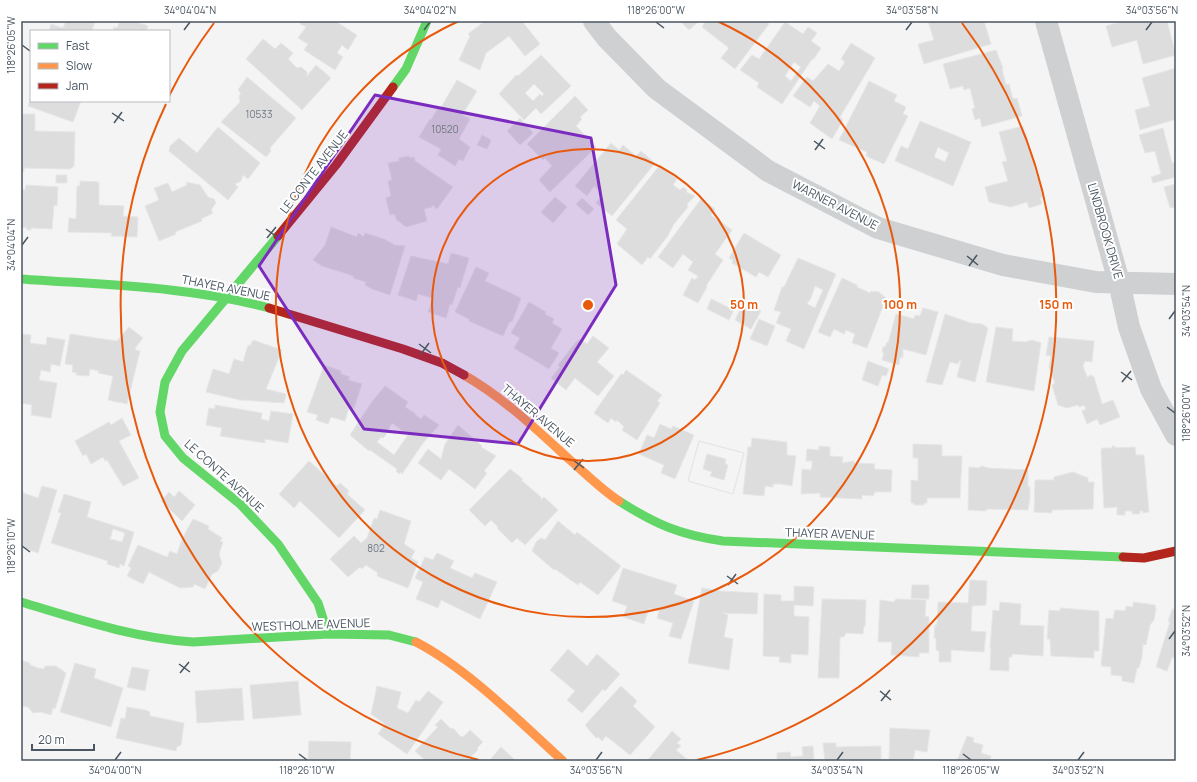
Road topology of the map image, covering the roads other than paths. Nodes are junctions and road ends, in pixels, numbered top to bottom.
1 (427, 21) edge
2 (594, 21) edge
3 (1046, 21) edge
4 (21, 279) edge
5 (1119, 282) junction
6 (1176, 284) edge
7 (227, 299) junction
8 (1176, 435) edge
9 (1176, 551) edge
10 (21, 602) edge
11 (328, 634) junction
12 (563, 761) edge

1 - 7 street, LE CONTE AVENUE
2 - 5 street, WARNER AVENUE
3 - 5 street, LINDBROOK DRIVE
4 - 7 street, THAYER AVENUE
5 - 6 street, WARNER AVENUE
5 - 8 street, LINDBROOK DRIVE
7 - 9 street, THAYER AVENUE
7 - 11 street, LE CONTE AVENUE
10 - 11 street, WESTHOLME AVENUE
11 - 12 street, WESTHOLME AVENUE

